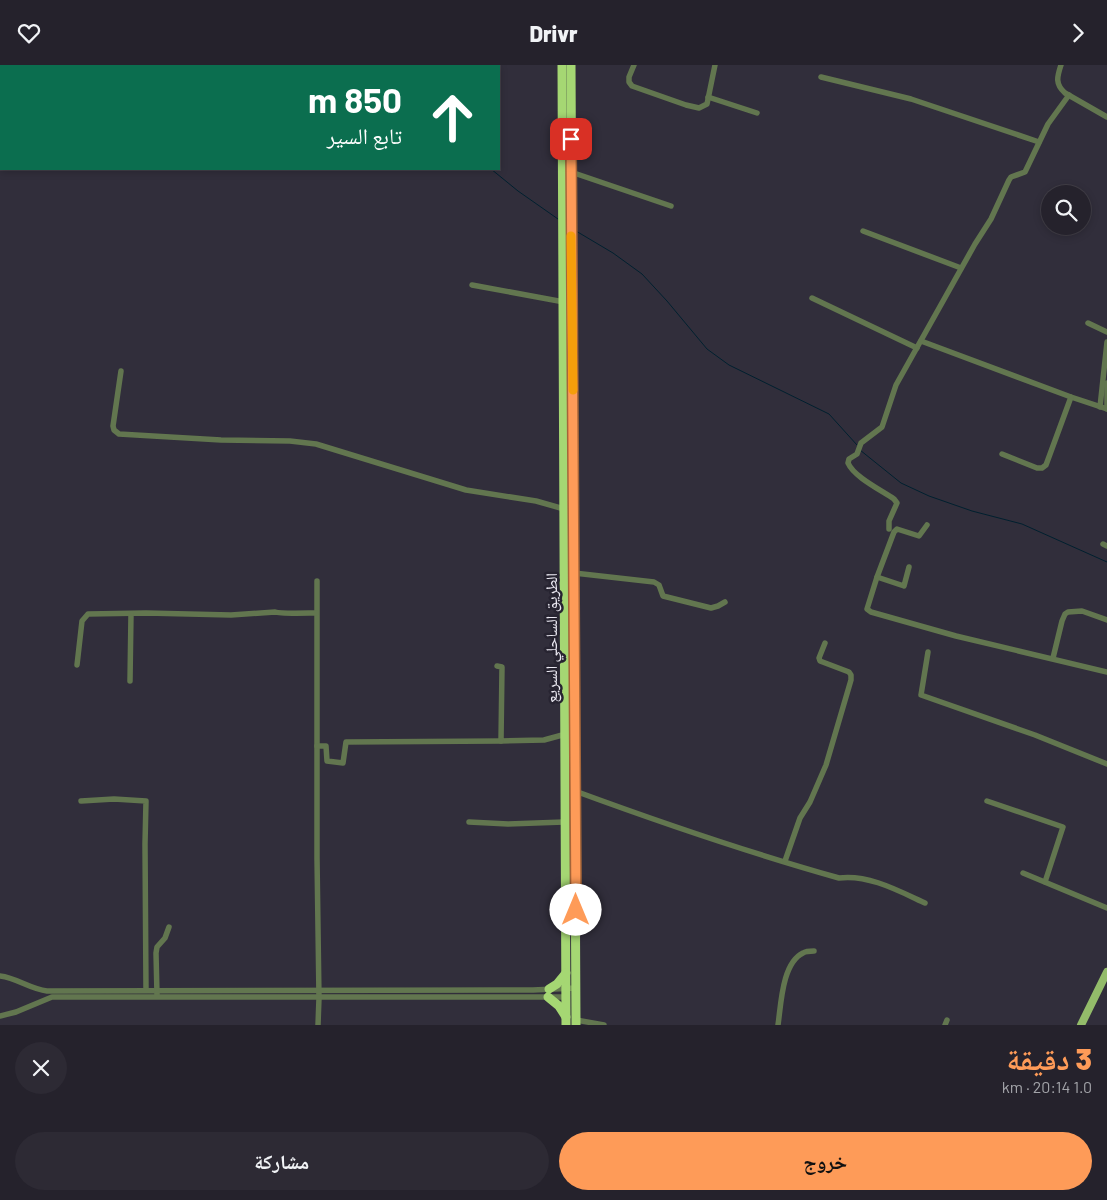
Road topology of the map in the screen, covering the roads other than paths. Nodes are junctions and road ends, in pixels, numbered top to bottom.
1 (562, 65) edge
2 (571, 65) edge
3 (634, 65) edge
4 (715, 65) edge
5 (1061, 65) edge
6 (821, 77) dead end
7 (1068, 95) junction
8 (708, 97) junction
9 (757, 113) dead end
10 (1107, 117) edge
11 (1040, 142) junction
12 (571, 172) junction
13 (671, 206) dead end
14 (568, 216) junction
15 (863, 231) dead end
16 (568, 251) junction
17 (961, 268) junction
18 (472, 285) dead end
19 (812, 298) dead end
20 (564, 302) junction
21 (1088, 323) dead end
22 (1107, 332) edge
23 (921, 341) junction
24 (1107, 343) edge
25 (917, 348) junction
26 (121, 371) dead end
27 (1107, 383) edge
28 (1071, 397) junction
29 (1100, 407) junction
30 (1107, 409) edge
31 (1002, 454) dead end
32 (564, 509) junction
33 (927, 525) dead end
34 (888, 529) dead end
35 (909, 567) dead end
36 (574, 573) junction
37 (877, 577) junction
38 (317, 581) dead end
39 (725, 602) dead end
40 (316, 613) junction
41 (131, 614) junction
42 (1107, 620) edge
43 (825, 643) dead end
44 (928, 651) dead end
45 (1052, 658) junction
46 (77, 665) dead end
47 (497, 666) dead end
48 (1107, 672) edge
49 (130, 681) dead end
50 (566, 734) junction
51 (501, 741) junction
52 (317, 746) junction
53 (1107, 763) edge
54 (575, 791) junction
55 (82, 801) dead end
56 (987, 801) dead end
57 (469, 823) dead end
58 (564, 823) junction
59 (785, 861) junction
60 (1024, 873) dead end
61 (1046, 882) junction
62 (925, 903) dead end
63 (1107, 908) edge
64 (169, 927) dead end
65 (814, 951) dead end
66 (566, 972) junction
67 (1107, 972) edge
68 (0, 976) edge
69 (319, 989) junction
70 (371, 990) junction
71 (146, 991) junction
72 (252, 993) junction
73 (492, 993) junction
74 (549, 993) junction
75 (571, 993) junction
76 (95, 994) junction
77 (156, 994) junction
78 (372, 997) junction
79 (319, 998) junction
80 (0, 1016) edge
81 (566, 1021) edge
82 (576, 1023) edge
83 (318, 1025) edge
84 (604, 1025) edge
85 (778, 1025) edge
86 (1081, 1025) edge

1 - 14 highway
2 - 12 highway
3 - 8 street
4 - 8 street
5 - 7 street
6 - 11 street
7 - 10 street
7 - 11 street
8 - 9 street
11 - 17 street
12 - 13 street
12 - 14 highway
14 - 16 highway
15 - 17 street
16 - 20 highway, الطريق الساحلي السريع
16 - 36 highway, الطريق الساحلي السريع
17 - 23 street
18 - 20 street
19 - 25 street
20 - 32 highway, الطريق الساحلي السريع
21 - 22 street
23 - 25 street
23 - 28 street
24 - 29 street
25 - 34 street
26 - 32 street
27 - 30 street
28 - 29 street
28 - 31 street
29 - 30 street
32 - 50 highway, الطريق الساحلي السريع
33 - 37 street
35 - 37 street
36 - 39 street
36 - 54 highway, الطريق الساحلي السريع
37 - 45 street
38 - 40 street
40 - 41 street
40 - 52 street
41 - 46 street
41 - 49 street
42 - 45 street
43 - 59 street
44 - 53 street
45 - 48 street
47 - 51 street
50 - 51 street
50 - 58 highway, الطريق الساحلي السريع
51 - 52 street
52 - 69 street
54 - 59 street
54 - 75 highway, الطريق الساحلي السريع
55 - 71 street
56 - 61 street
57 - 58 street
58 - 66 highway, الطريق الساحلي السريع
59 - 62 street
60 - 61 street
61 - 63 street
64 - 77 street
65 - 85 street
66 - 74 highway
66 - 75 highway, الطريق الساحلي السريع
67 - 86 main road
68 - 76 street
69 - 70 street
69 - 72 street
69 - 79 street
70 - 73 street
70 - 78 street
71 - 76 street
71 - 77 street
72 - 77 street
72 - 79 street
73 - 74 street
73 - 78 street
74 - 75 street
74 - 81 highway
75 - 81 highway, الطريق الساحلي السريع
75 - 82 highway, الطريق الساحلي السريع
76 - 77 street
76 - 80 street
78 - 79 street
79 - 83 street
82 - 84 street

